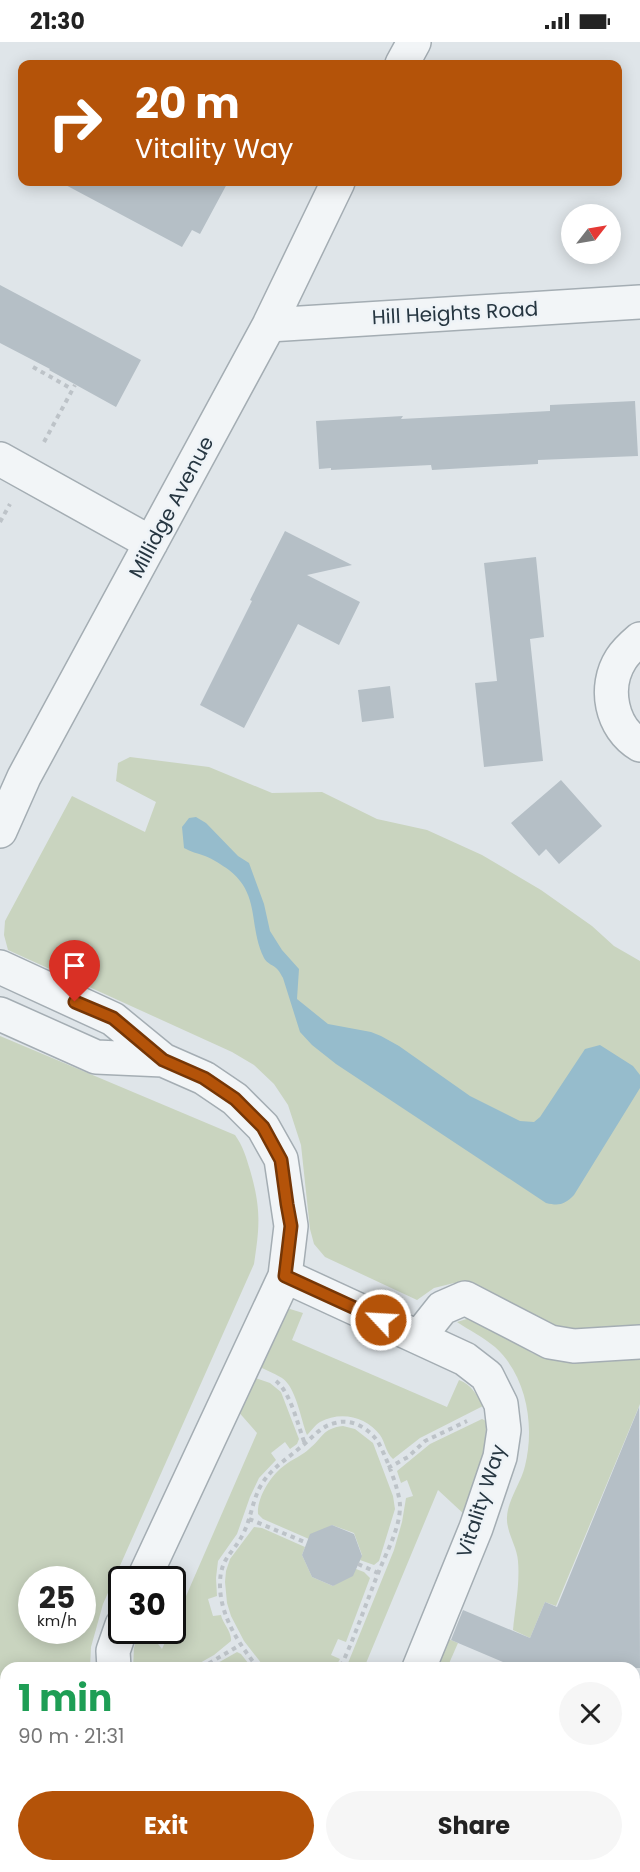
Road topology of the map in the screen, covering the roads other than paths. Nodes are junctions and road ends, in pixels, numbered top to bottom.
1 (414, 42) edge
2 (404, 60) edge
3 (336, 186) edge
4 (640, 302) edge
5 (269, 325) junction
6 (0, 459) edge
7 (151, 543) junction
8 (640, 639) edge
9 (640, 745) edge
10 (0, 831) edge
11 (0, 967) edge
12 (0, 1014) edge
13 (163, 1060) junction
14 (285, 1276) junction
15 (419, 1338) junction
16 (640, 1342) edge
17 (150, 1566) edge
18 (115, 1644) edge
19 (114, 1662) edge
20 (420, 1662) edge

1 - 2 street
3 - 5 street, Millidge Avenue
4 - 5 street, Hill Heights Road
5 - 7 street, Millidge Avenue
6 - 7 street
7 - 10 street, Millidge Avenue
8 - 9 street
11 - 13 street
12 - 13 street
13 - 14 street
14 - 15 street, Vitality Way
14 - 17 street
15 - 16 street
15 - 20 street, Vitality Way
18 - 19 street

